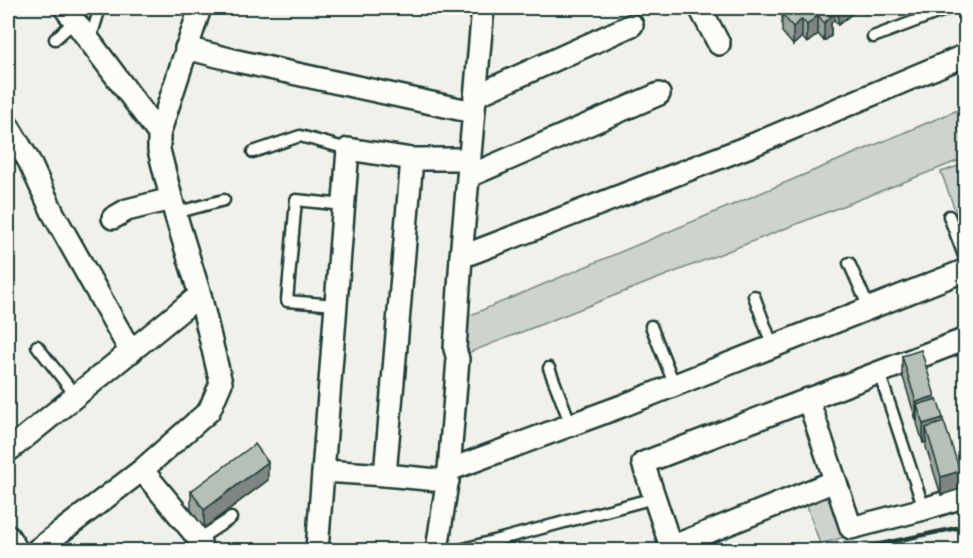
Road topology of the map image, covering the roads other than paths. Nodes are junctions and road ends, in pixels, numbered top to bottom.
1 (100, 8) edge
2 (200, 8) edge
3 (483, 8) edge
4 (700, 8) edge
5 (950, 8) edge
6 (70, 14) edge
7 (632, 25) dead end
8 (873, 37) dead end
9 (55, 39) dead end
10 (90, 41) junction
11 (719, 44) dead end
12 (186, 48) junction
13 (966, 55) edge
14 (659, 94) dead end
15 (474, 104) junction
16 (8, 126) edge
17 (159, 134) junction
18 (348, 149) junction
19 (253, 152) dead end
20 (412, 159) junction
21 (469, 168) junction
22 (224, 200) dead end
23 (344, 205) junction
24 (173, 206) junction
25 (949, 216) dead end
26 (113, 218) dead end
27 (460, 257) junction
28 (966, 261) edge
29 (849, 263) dead end
30 (966, 270) edge
31 (200, 295) junction
32 (754, 297) dead end
33 (336, 305) junction
34 (869, 308) junction
35 (651, 326) dead end
36 (966, 339) edge
37 (36, 346) dead end
38 (773, 346) junction
39 (131, 352) junction
40 (549, 368) dead end
41 (879, 372) junction
42 (675, 386) junction
43 (76, 396) junction
44 (808, 399) junction
45 (571, 425) junction
46 (8, 451) edge
47 (142, 470) junction
48 (324, 471) junction
49 (385, 475) junction
50 (448, 476) junction
51 (835, 481) junction
52 (966, 496) edge
53 (654, 498) junction
54 (924, 509) junction
55 (231, 518) dead end
56 (8, 536) edge
57 (201, 545) edge
58 (671, 549) edge
59 (17, 550) edge
60 (37, 550) edge
61 (317, 550) edge
62 (437, 550) edge
63 (460, 550) edge

1 - 10 lane
2 - 12 street
3 - 15 street
4 - 11 street
5 - 8 lane
6 - 9 lane
6 - 10 street
7 - 15 street
10 - 17 street
12 - 15 street
12 - 17 street
13 - 27 street
14 - 21 street
15 - 21 street
16 - 39 street
17 - 24 street
18 - 19 lane
18 - 20 street
18 - 23 street
20 - 21 street
20 - 49 street
21 - 27 street
22 - 24 lane
23 - 33 street
23 - 33 lane
24 - 26 street
24 - 31 street
25 - 28 lane
27 - 50 street
29 - 34 lane
30 - 34 street
31 - 39 street
31 - 47 street
32 - 38 lane
33 - 48 street
34 - 38 street
35 - 42 lane
36 - 41 street
37 - 43 lane
38 - 42 street
39 - 43 street
40 - 45 lane
41 - 44 street
41 - 54 lane
42 - 45 street
43 - 46 street
44 - 51 street
44 - 53 street
45 - 50 street
47 - 57 street
47 - 60 street
48 - 49 street
48 - 61 street
49 - 50 street
50 - 62 street
51 - 54 street
51 - 58 street
52 - 54 street
53 - 58 street
53 - 63 lane
55 - 57 lane
56 - 59 street

